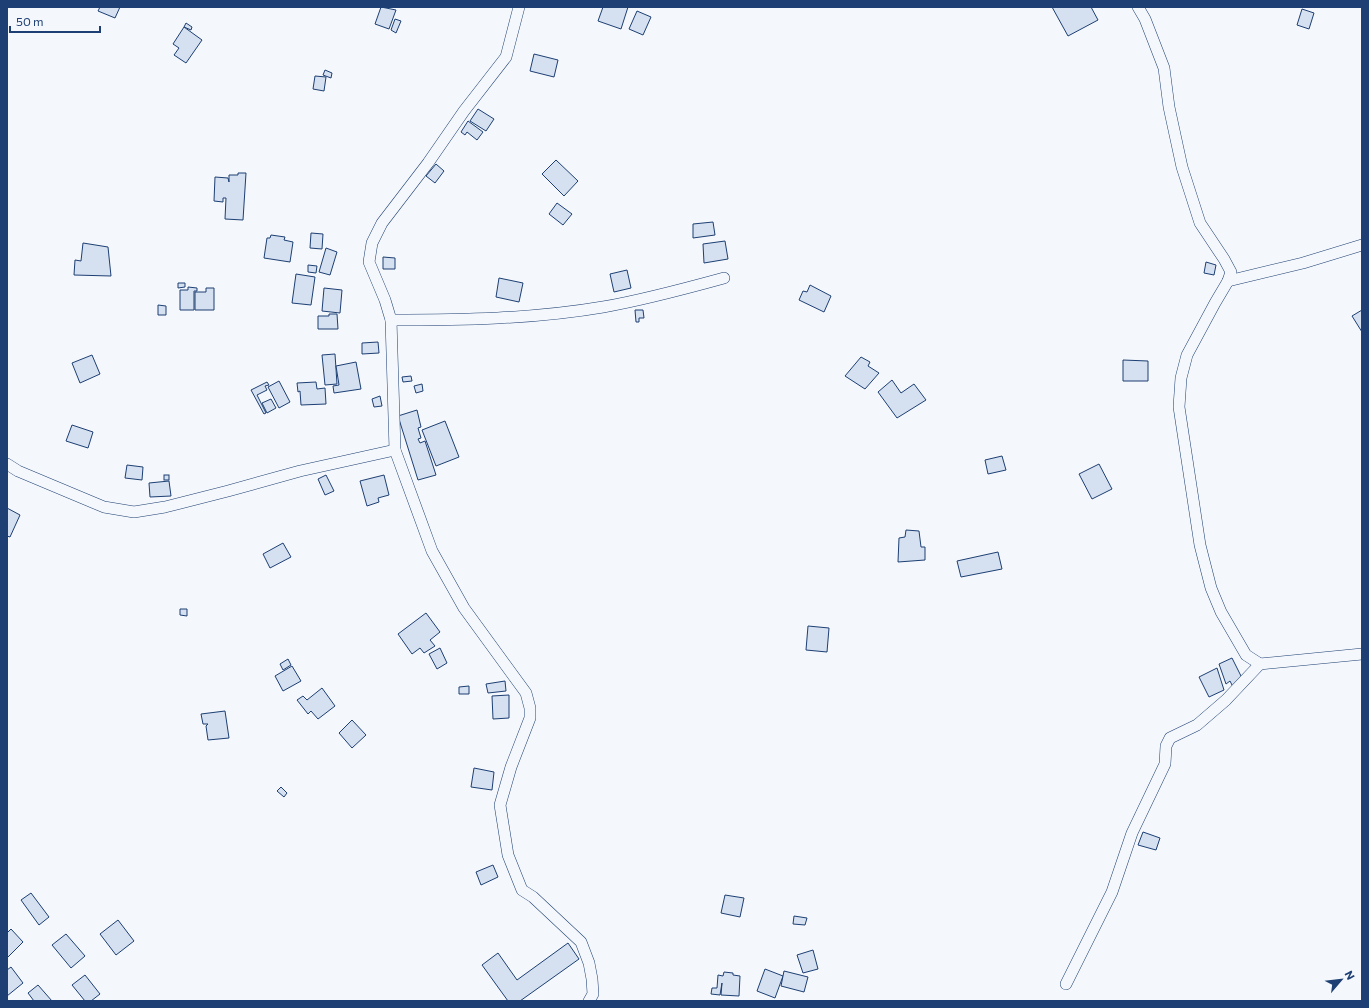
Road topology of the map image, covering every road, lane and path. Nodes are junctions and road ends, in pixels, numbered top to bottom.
1 (518, 7) edge
2 (1138, 7) edge
3 (1362, 245) edge
4 (724, 278) dead end
5 (1228, 281) junction
6 (392, 320) junction
7 (395, 450) junction
8 (7, 464) edge
9 (1362, 654) edge
10 (1260, 664) junction
11 (1066, 984) dead end
12 (589, 1001) edge

1 - 6 street
2 - 5 street
3 - 5 street
4 - 6 street
5 - 10 street
6 - 7 street
7 - 8 street
7 - 12 street
9 - 10 street
10 - 11 street

